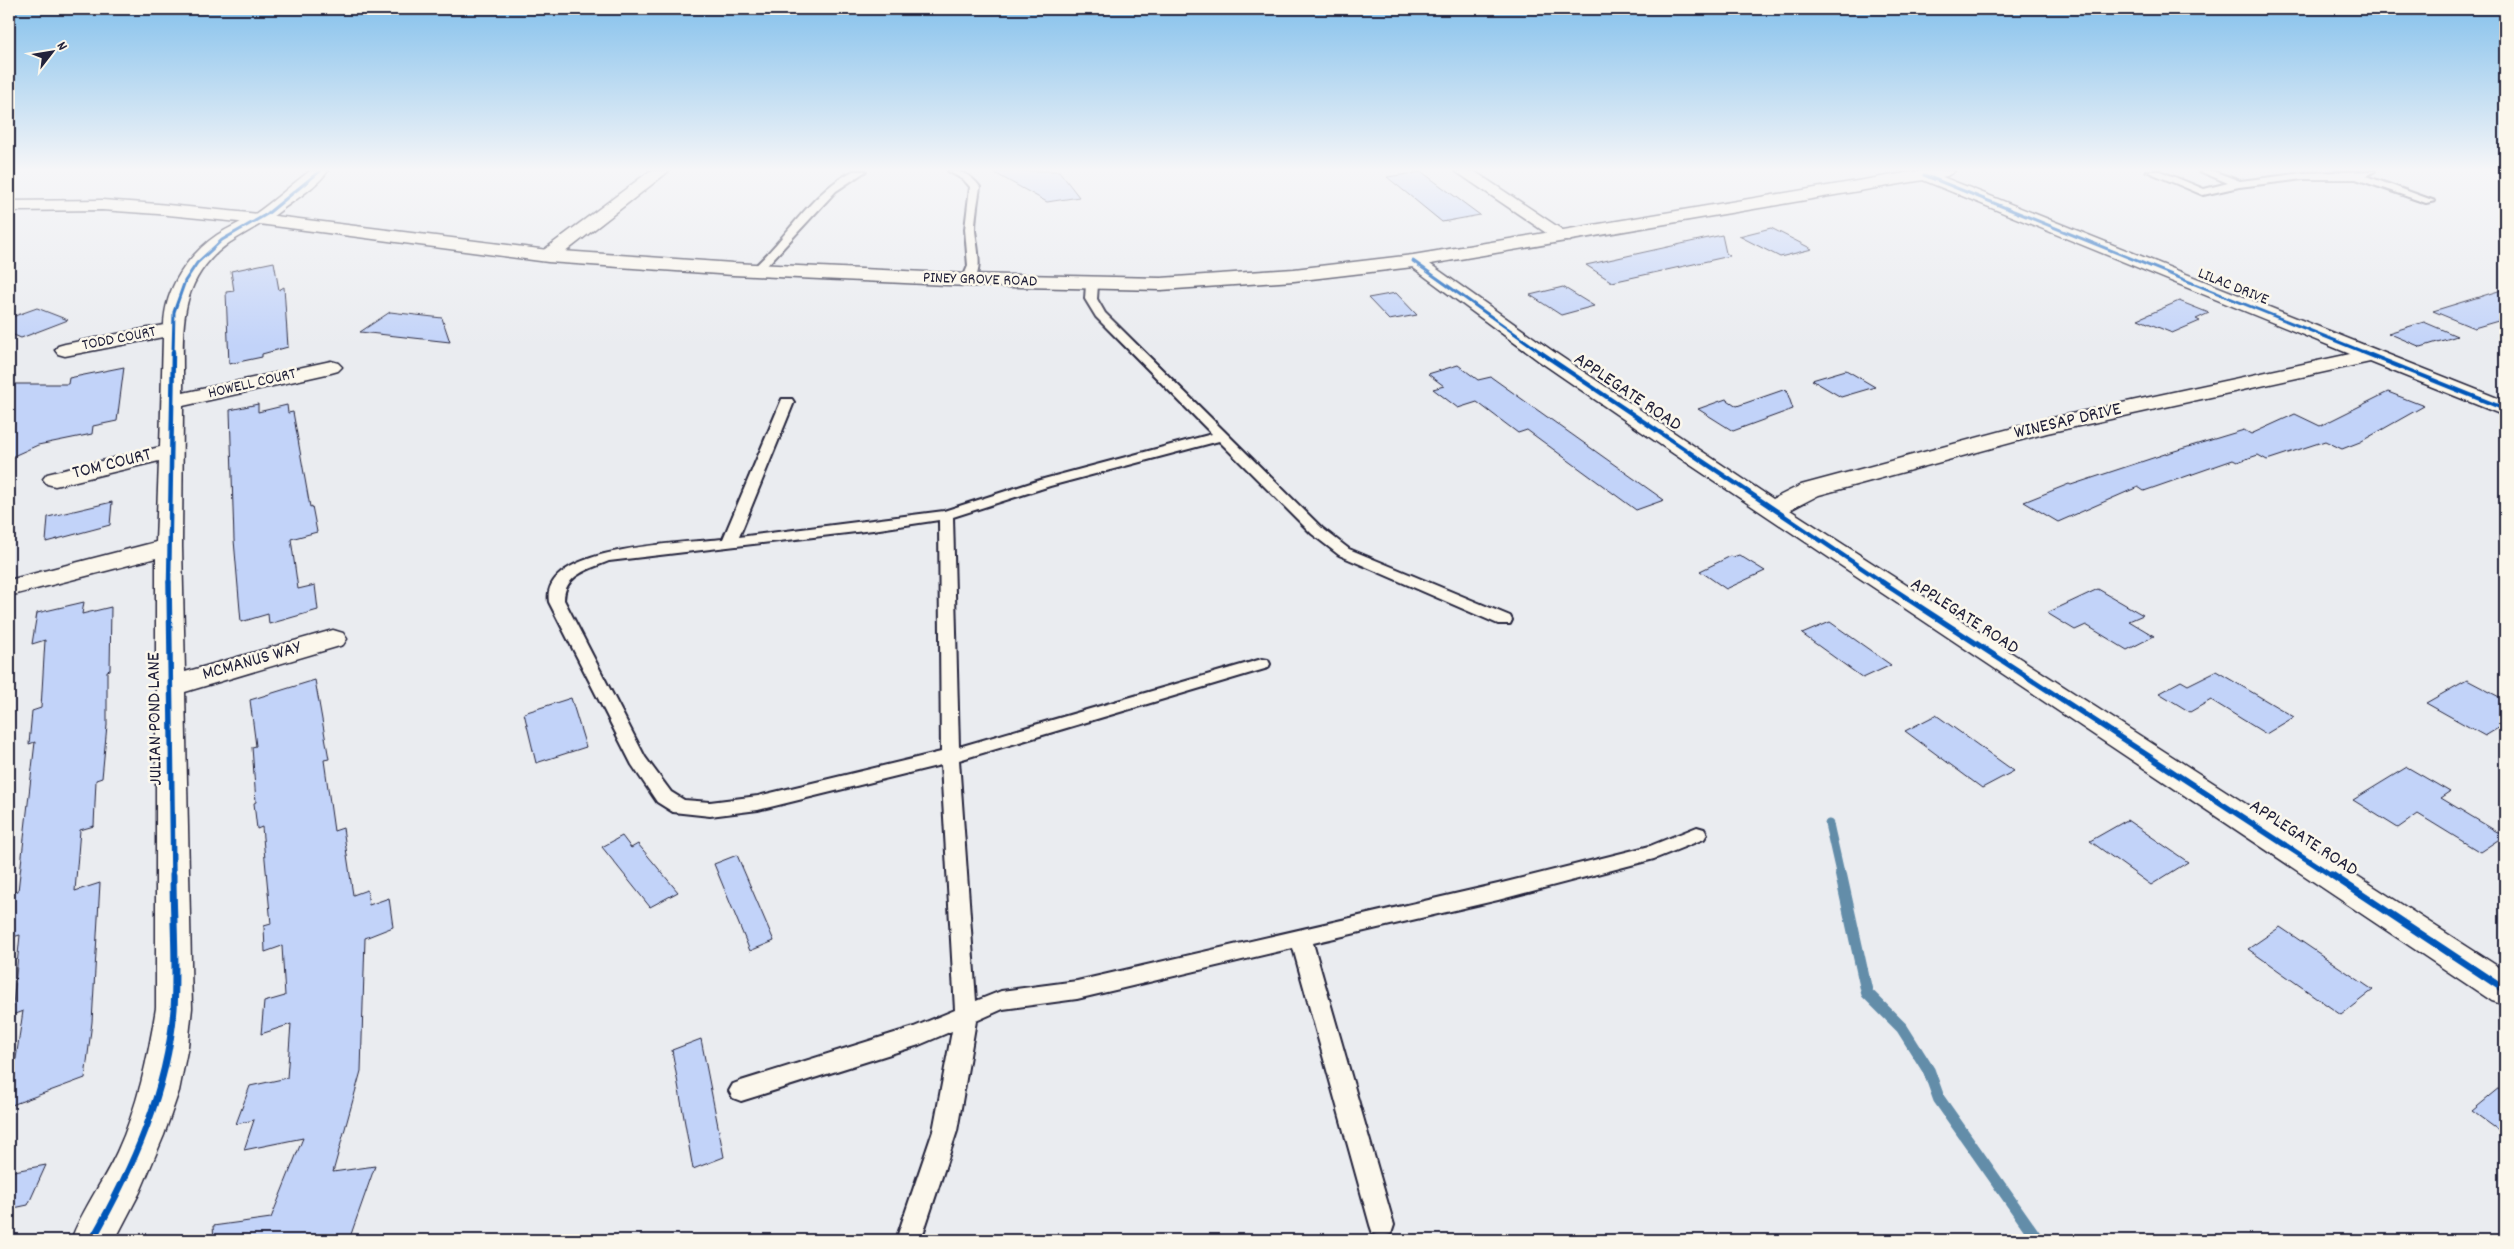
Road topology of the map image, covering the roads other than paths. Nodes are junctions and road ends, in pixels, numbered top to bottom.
1 (241, 229) edge
2 (339, 229) edge
3 (584, 229) edge
4 (798, 229) edge
5 (970, 229) edge
6 (1553, 229) edge
7 (1604, 229) edge
8 (2058, 229) edge
9 (1564, 236) junction
10 (548, 256) junction
11 (1413, 261) junction
12 (756, 271) junction
13 (968, 280) junction
14 (1092, 284) junction
15 (174, 328) junction
16 (65, 350) dead end
17 (2370, 356) junction
18 (331, 366) dead end
19 (172, 402) junction
20 (787, 402) dead end
21 (2505, 409) edge
22 (1222, 436) junction
23 (170, 451) junction
24 (55, 479) dead end
25 (1773, 509) junction
26 (946, 515) junction
27 (730, 541) junction
28 (169, 547) junction
29 (9, 588) edge
30 (1504, 620) dead end
31 (333, 639) dead end
32 (1262, 664) dead end
33 (170, 686) junction
34 (950, 756) junction
35 (1698, 834) dead end
36 (1301, 939) junction
37 (2502, 984) edge
38 (966, 1014) junction
39 (741, 1091) dead end
40 (1382, 1225) dead end
41 (92, 1240) edge
42 (908, 1240) edge

1 - 15 street, JULIAN POND LANE
2 - 10 street, PINEY GROVE ROAD
3 - 10 street
4 - 12 lane
5 - 13 lane
6 - 9 street
7 - 9 street, PINEY GROVE ROAD
8 - 17 street, LILAC DRIVE
9 - 11 street, PINEY GROVE ROAD
10 - 12 street, PINEY GROVE ROAD
11 - 14 street, PINEY GROVE ROAD
11 - 25 street, APPLEGATE ROAD
12 - 13 street, PINEY GROVE ROAD
13 - 14 street, PINEY GROVE ROAD
14 - 22 lane
15 - 16 street, TODD COURT
15 - 19 street, JULIAN POND LANE
17 - 21 street, LILAC DRIVE
17 - 25 street, WINESAP DRIVE
18 - 19 street, HOWELL COURT
19 - 23 street, JULIAN POND LANE
20 - 27 lane
22 - 26 lane
22 - 30 lane
23 - 24 street, TOM COURT
23 - 28 street, JULIAN POND LANE
25 - 37 street, APPLEGATE ROAD
26 - 27 lane
26 - 34 lane
27 - 34 lane
28 - 29 street
28 - 33 street, JULIAN POND LANE
31 - 33 street, MCMANUS WAY
32 - 34 lane
33 - 41 street, JULIAN POND LANE
34 - 38 lane
35 - 36 lane
36 - 38 lane
36 - 40 lane
38 - 39 lane
38 - 42 lane

